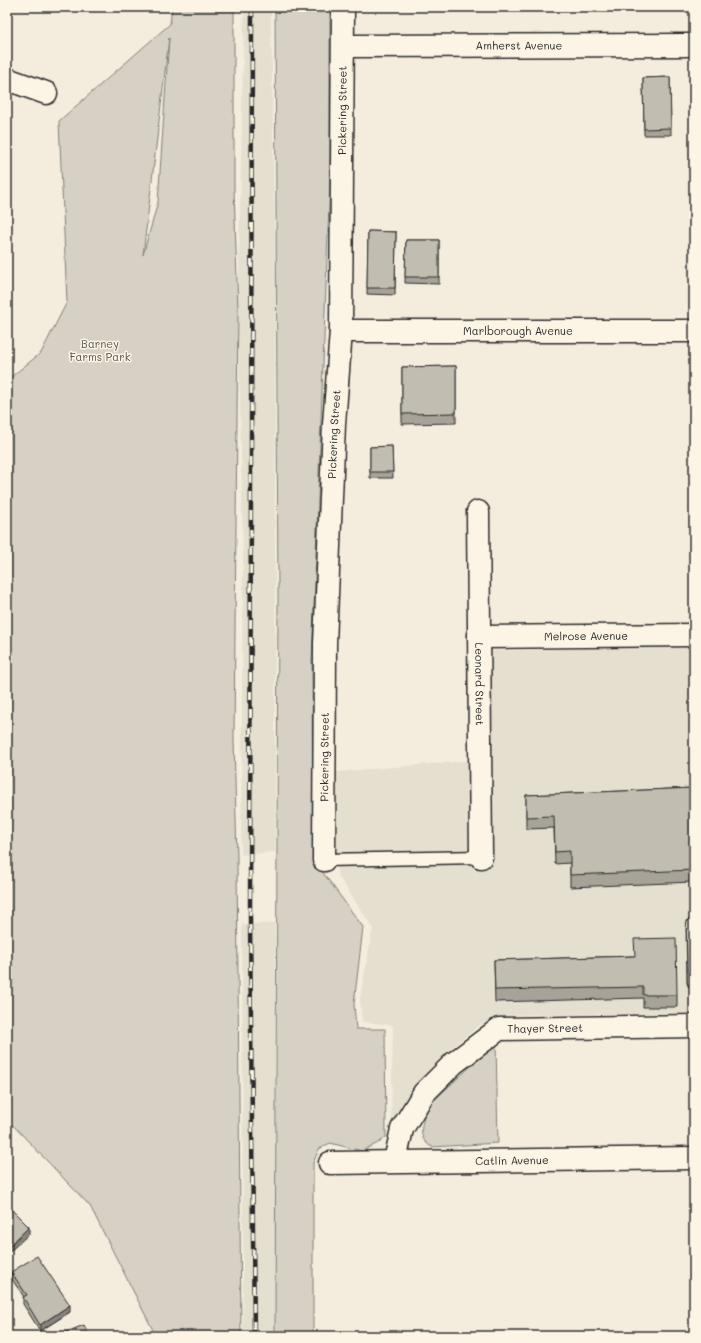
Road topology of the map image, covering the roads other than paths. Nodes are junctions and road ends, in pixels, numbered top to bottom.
1 (344, 7) edge
2 (694, 45) edge
3 (344, 46) junction
4 (7, 79) edge
5 (46, 93) dead end
6 (341, 331) junction
7 (694, 331) edge
8 (478, 512) dead end
9 (694, 635) edge
10 (479, 637) junction
11 (481, 857) joint
12 (324, 860) joint
13 (692, 925) dead end
14 (694, 982) edge
15 (694, 1026) edge
16 (694, 1158) edge
17 (395, 1161) junction
18 (330, 1163) dead end

1 - 3 street, Pickering Street
2 - 3 street, Amherst Avenue
3 - 6 street, Pickering Street
4 - 5 street
6 - 7 street, Marlborough Avenue
6 - 12 street, Pickering Street
8 - 10 street, Leonard Street
9 - 10 street, Melrose Avenue
10 - 11 street, Leonard Street
11 - 12 lane
13 - 14 lane
15 - 17 street, Thayer Street
16 - 17 street, Catlin Avenue
17 - 18 street, Catlin Avenue

